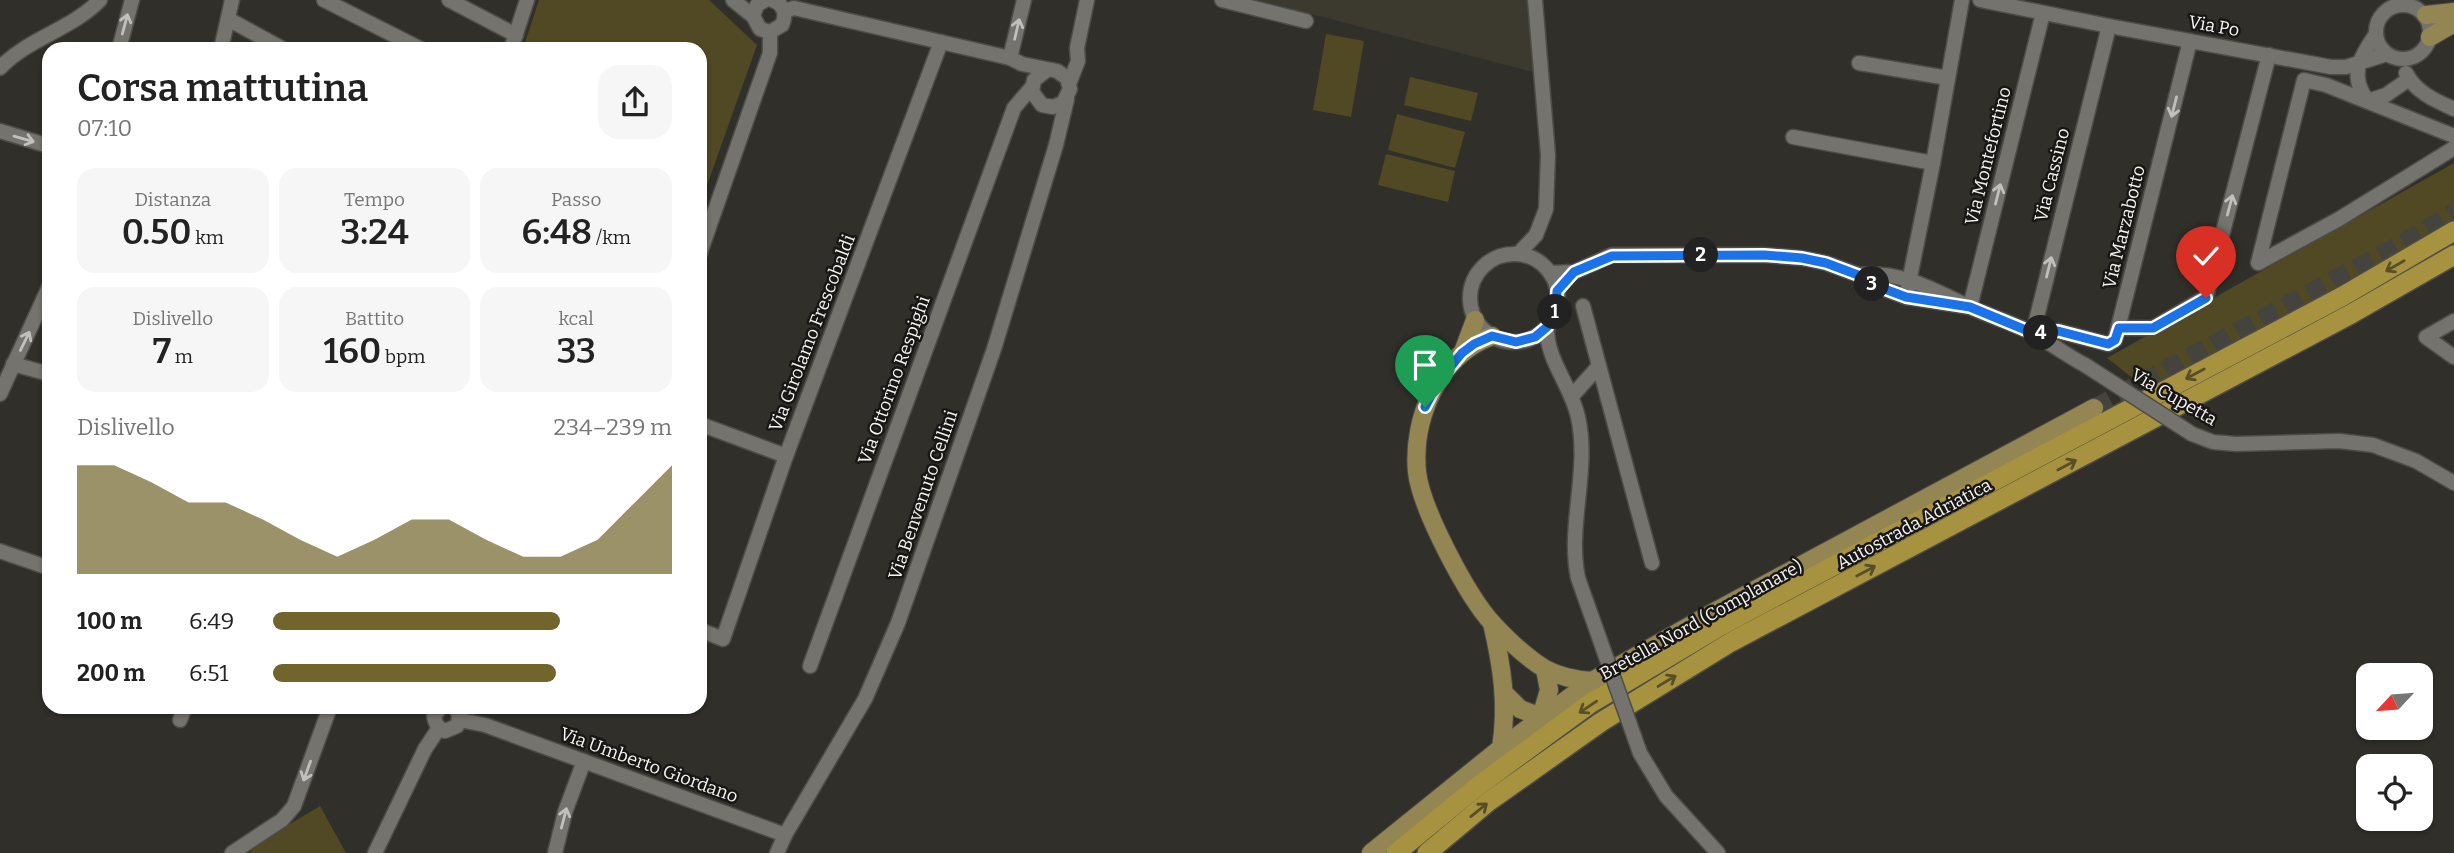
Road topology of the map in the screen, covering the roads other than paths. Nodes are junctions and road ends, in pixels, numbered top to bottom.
1 (100, 0) edge
2 (132, 0) edge
3 (232, 0) edge
4 (324, 0) edge
5 (449, 0) edge
6 (527, 0) edge
7 (733, 0) edge
8 (1024, 0) edge
9 (1087, 0) edge
10 (1222, 0) edge
11 (1535, 0) edge
12 (1962, 0) edge
13 (1980, 0) edge
14 (770, 2) edge
15 (2454, 12) edge
16 (2043, 13) junction
17 (2426, 15) junction
18 (753, 16) junction
19 (228, 19) junction
20 (1306, 21) dead end
21 (2454, 23) edge
22 (2109, 26) junction
23 (770, 32) junction
24 (2376, 34) junction
25 (2430, 37) junction
26 (2190, 41) junction
27 (121, 42) edge
28 (223, 42) edge
29 (270, 42) edge
30 (403, 42) edge
31 (514, 42) edge
32 (941, 42) junction
33 (1077, 48) junction
34 (2419, 54) junction
35 (2269, 55) junction
36 (2394, 57) junction
37 (1016, 61) junction
38 (2360, 63) junction
39 (1859, 64) dead end
40 (0, 68) edge
41 (1052, 70) junction
42 (1948, 78) junction
43 (2409, 79) junction
44 (1033, 88) junction
45 (2420, 90) junction
46 (1068, 92) junction
47 (2368, 101) junction
48 (1053, 107) junction
49 (2454, 109) edge
50 (1059, 130) junction
51 (0, 131) edge
52 (2454, 136) edge
53 (1793, 138) dead end
54 (42, 144) edge
55 (2454, 148) edge
56 (1933, 163) junction
57 (2454, 231) edge
58 (707, 233) edge
59 (1536, 235) junction
60 (1518, 254) junction
61 (2454, 255) edge
62 (1536, 260) junction
63 (1574, 272) junction
64 (1550, 273) junction
65 (1858, 275) junction
66 (1909, 280) junction
67 (1557, 291) junction
68 (1906, 297) junction
69 (42, 302) edge
70 (1583, 306) dead end
71 (1970, 307) junction
72 (1475, 320) junction
73 (2454, 321) edge
74 (1547, 327) junction
75 (2119, 328) junction
76 (2033, 333) junction
77 (1492, 336) junction
78 (1528, 340) junction
79 (1462, 353) junction
80 (2454, 357) edge
81 (1553, 361) junction
82 (13, 364) junction
83 (1598, 366) junction
84 (42, 372) edge
85 (0, 394) edge
86 (1572, 396) junction
87 (2094, 408) tunnel mouth
88 (707, 427) edge
89 (786, 456) junction
90 (2454, 481) edge
91 (0, 551) edge
92 (1652, 564) dead end
93 (42, 566) edge
94 (1492, 623) junction
95 (707, 633) edge
96 (810, 666) dead end
97 (1545, 669) junction
98 (1592, 681) junction
99 (1505, 694) junction
100 (327, 714) edge
101 (434, 714) edge
102 (456, 714) edge
103 (458, 714) edge
104 (1541, 717) junction
105 (439, 728) junction
106 (1501, 748) junction
107 (584, 761) junction
108 (785, 835) junction
109 (232, 853) edge
110 (374, 853) edge
111 (555, 853) edge
112 (777, 853) edge
113 (1371, 853) edge
114 (1396, 853) edge
115 (1427, 853) edge
116 (1718, 853) edge

1 - 40 street
27 -> 2 street
3 - 19 street
4 - 30 street
5 - 31 street
6 - 31 street
7 - 18 street
37 -> 8 street
9 - 33 street, Via Benvenuto Cellini
10 - 20 street
11 - 59 street
12 - 42 street
13 - 16 street, Via Po
14 - 18 street
14 - 23 street
14 - 32 street
15 - 17 main road
16 - 22 street, Via Po
71 -> 16 street, Via Montefortino
17 - 24 street
17 - 25 street
18 - 23 street
19 - 28 street
19 - 29 street
21 - 25 main road
22 - 26 street, Via Po
76 -> 22 street, Via Cassino
23 - 58 street
24 - 36 street
24 - 38 street
25 - 34 street
26 - 35 street, Via Po
26 -> 75 street, Via Marzabotto
32 - 37 street
32 - 89 street, Via Girolamo Frescobaldi
33 - 41 street, Via Benvenuto Cellini
33 - 46 street, Via Benvenuto Cellini
34 - 36 street, Via Po
34 - 45 street
35 - 38 street, Via Po
75 -> 35 street
36 - 38 street, Via Po
36 - 43 street
37 - 41 street
37 - 44 street
38 - 47 street
39 - 42 street
41 - 44 street
41 - 46 street
42 - 56 street
43 - 45 street
43 - 47 street
44 - 48 street
44 - 96 street, Via Ottorino Respighi
45 - 49 street
46 - 48 street
46 - 50 street, Via Benvenuto Cellini
47 - 52 street
47 - 55 street
48 - 50 street
50 - 108 street, Via Benvenuto Cellini
51 -> 54 street
53 - 56 street
56 - 66 street
57 -> 114 highway, Autostrada Adriatica
59 - 60 street
59 - 62 street
60 - 62 street
60 - 72 street
115 -> 61 highway, Autostrada Adriatica
62 - 64 street
63 - 64 street, Via Cupetta
63 - 65 street, Via Cupetta
63 - 67 street, Via Cupetta
64 - 67 street
65 - 66 street, Via Cupetta
65 - 68 street, Via Cupetta
66 - 68 street
66 - 71 street, Via Cupetta
67 - 74 street
68 - 71 street, Via Cupetta
82 -> 69 street
70 - 83 street
71 - 76 street, Via Cupetta
72 - 77 street
72 - 79 main road
73 - 80 street
74 - 78 street
74 - 81 street
75 - 76 street
76 - 90 street, Via Cupetta, bridge
77 - 78 street
77 - 79 main road
78 - 81 street
79 - 94 main road
81 - 86 street
82 - 84 street
82 - 85 street
83 - 86 street
83 - 92 street
86 - 116 street, bridge
87 - 98 main road, Bretella Nord (Complanare)
88 - 89 street
89 - 95 street, Via Girolamo Frescobaldi
91 - 93 street
94 - 97 main road
94 - 99 main road
97 - 98 main road
97 - 104 main road
98 - 104 main road, Bretella Nord (Complanare)
99 - 104 main road
99 - 106 main road
100 -> 109 street
101 - 105 street
102 - 105 street, Via Umberto Giordano
103 - 107 street, Via Umberto Giordano
104 - 106 main road, Bretella Nord (Complanare)
105 - 110 street
106 - 113 main road, Bretella Nord (Complanare)
107 - 108 street, Via Umberto Giordano
111 -> 107 street
108 - 112 street, Via Benvenuto Cellini

